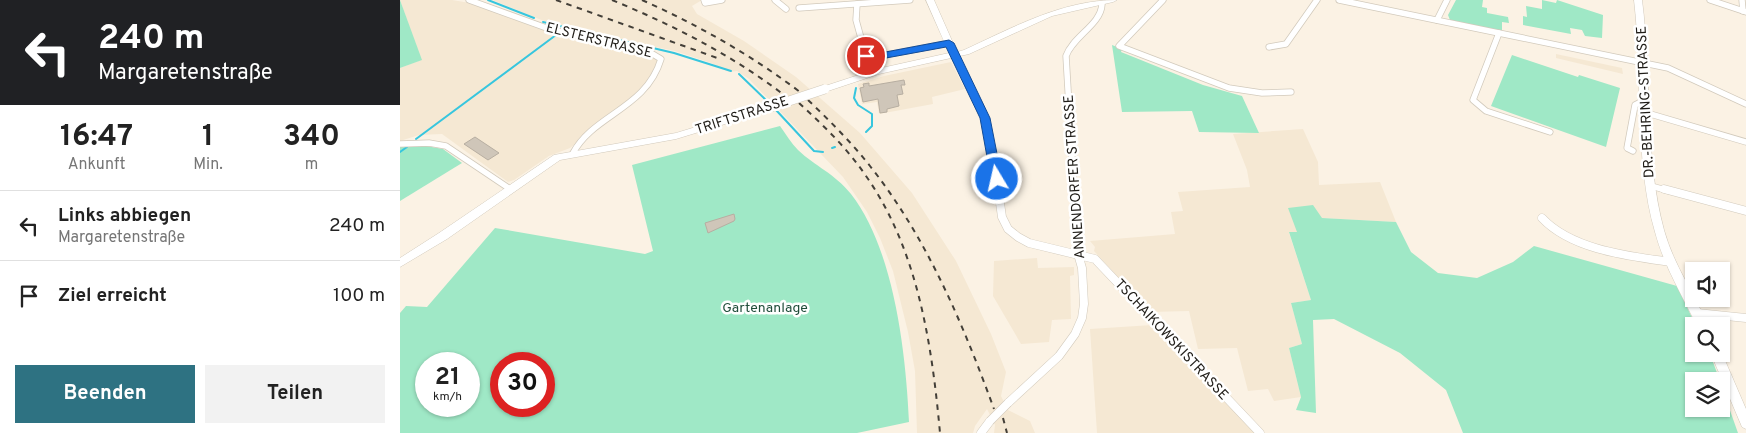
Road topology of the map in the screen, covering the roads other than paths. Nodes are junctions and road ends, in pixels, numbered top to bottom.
1 (469, 0) edge
2 (704, 0) edge
3 (722, 0) edge
4 (776, 0) edge
5 (910, 0) edge
6 (930, 0) edge
7 (1113, 0) edge
8 (1163, 0) edge
9 (1318, 0) edge
10 (1339, 0) edge
11 (1447, 0) edge
12 (1638, 0) edge
13 (1710, 0) edge
14 (1742, 0) edge
15 (857, 4) junction
16 (1102, 4) junction
17 (799, 8) dead end
18 (786, 9) dead end
19 (1744, 11) edge
20 (1437, 20) junction
21 (1499, 33) junction
22 (949, 43) junction
23 (1269, 47) dead end
24 (954, 55) junction
25 (1644, 63) junction
26 (1291, 92) dead end
27 (1639, 103) dead end
28 (1746, 104) edge
29 (1647, 113) junction
30 (1550, 132) dead end
31 (1746, 142) edge
32 (400, 144) edge
33 (1633, 151) dead end
34 (573, 153) junction
35 (1651, 186) junction
36 (510, 189) junction
37 (1746, 211) edge
38 (1542, 218) dead end
39 (1078, 254) junction
40 (1671, 262) junction
41 (400, 263) edge
42 (1697, 314) junction
43 (1698, 317) edge
44 (1746, 318) edge
45 (1720, 362) edge
46 (1746, 423) edge
47 (981, 433) edge
48 (1260, 433) edge

1 - 34 street, ELSTERSTRASSE
2 - 3 street
4 - 18 street
5 - 15 street
6 - 22 main road
7 - 16 main road
8 - 26 street
9 - 23 street
10 - 20 street
11 - 20 street
12 - 25 main road, DR.-BEHRING-STRASSE
13 - 19 street
14 - 19 street
15 - 17 street
15 - 22 street
16 - 24 main road, TRIFTSTRASSE
16 - 39 street, ANNENDORFER STRASSE
20 - 21 street
21 - 25 street
21 - 30 street
22 - 24 main road
24 - 34 main road, TRIFTSTRASSE, bridge
24 - 39 street, TSCHAIKOWSKISTRASSE
25 - 28 street
25 - 29 main road, DR.-BEHRING-STRASSE
27 - 33 street
29 - 31 street
29 - 35 main road, DR.-BEHRING-STRASSE
32 - 36 street
34 - 36 main road, TRIFTSTRASSE
35 - 37 street
35 - 40 main road, DR.-BEHRING-STRASSE
36 - 41 main road, TRIFTSTRASSE
38 - 40 street
39 - 47 street, ANNENDORFER STRASSE, bridge
39 - 48 street, TSCHAIKOWSKISTRASSE
40 - 42 main road, DR.-BEHRING-STRASSE
42 - 43 main road, DR.-BEHRING-STRASSE
42 - 44 street
45 - 46 main road

